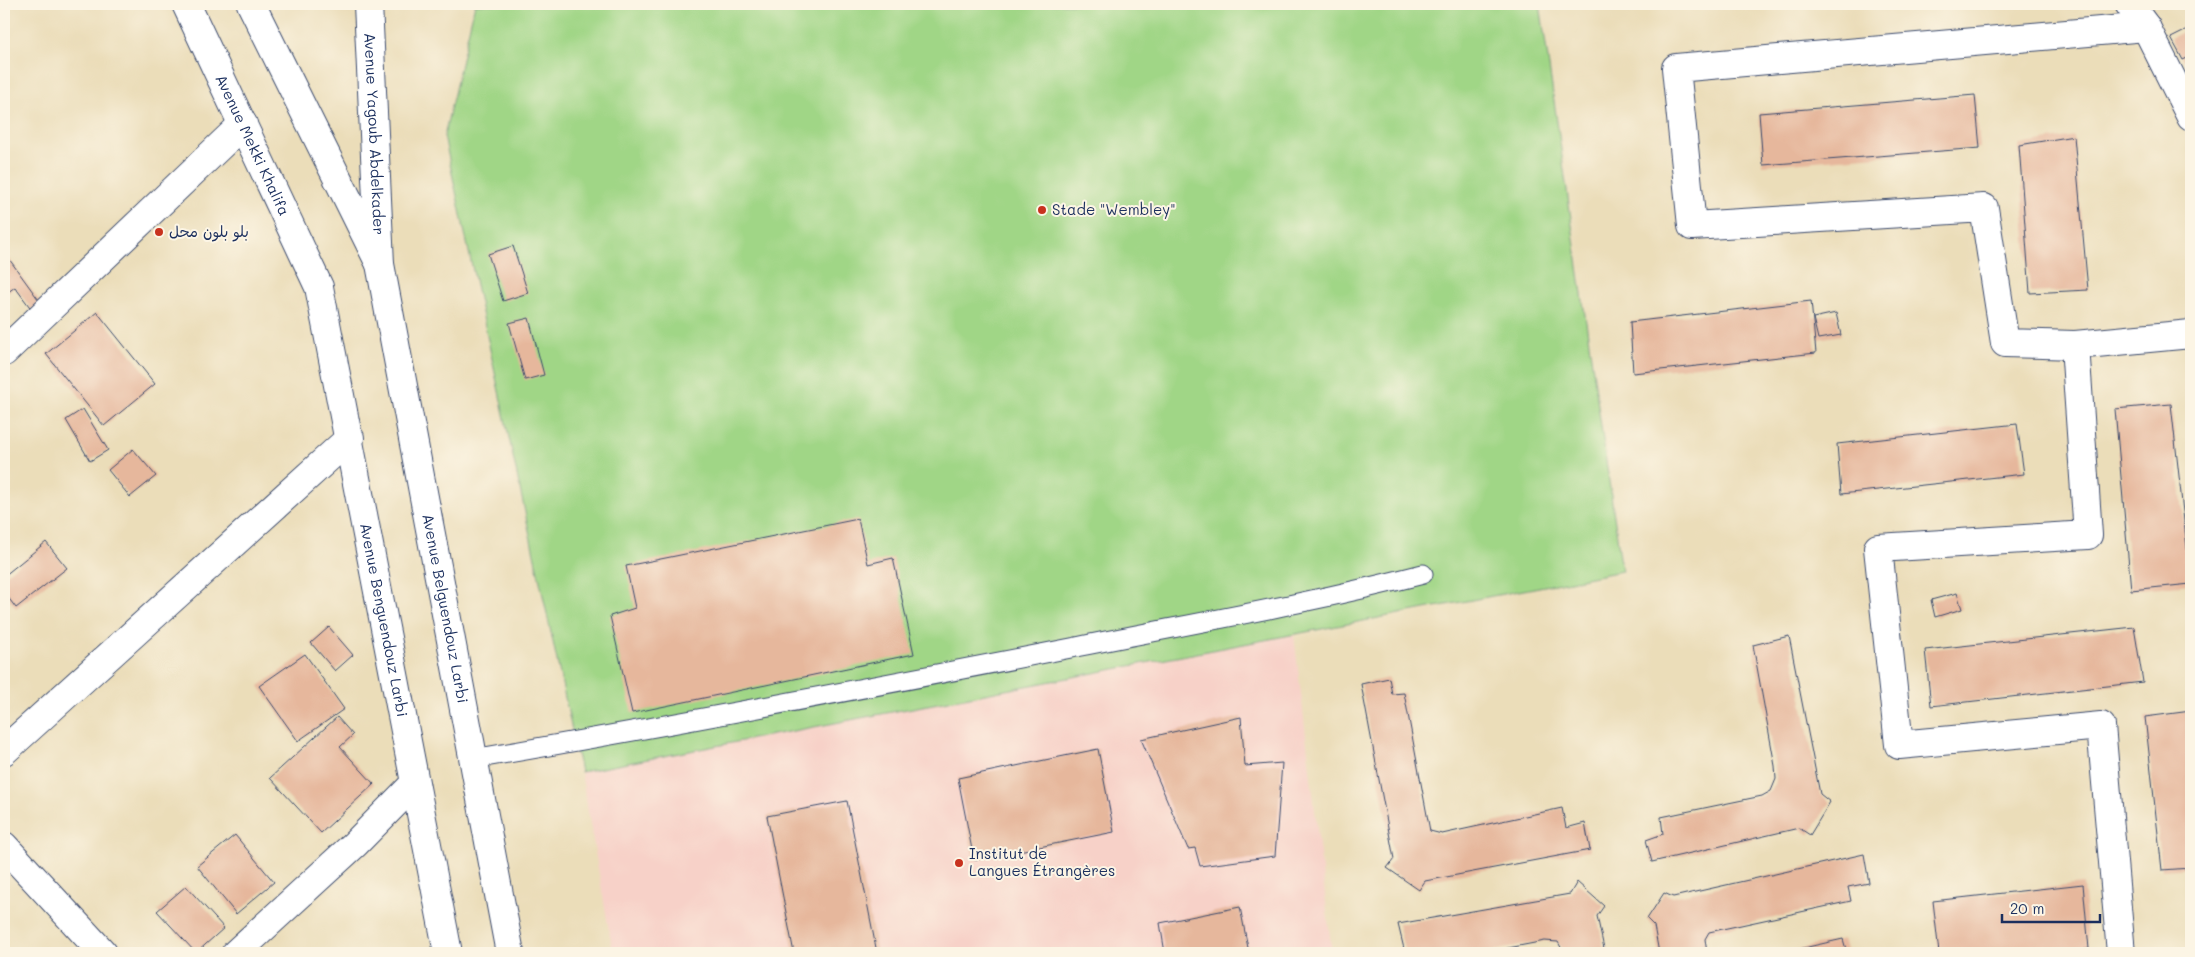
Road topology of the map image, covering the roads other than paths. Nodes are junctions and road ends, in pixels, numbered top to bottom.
1 (186, 4) edge
2 (251, 4) edge
3 (368, 4) edge
4 (2129, 4) edge
5 (2146, 27) junction
6 (2191, 117) edge
7 (243, 124) junction
8 (380, 264) junction
9 (319, 287) joint
10 (2191, 334) edge
11 (2075, 345) junction
12 (4, 352) edge
13 (350, 438) junction
14 (1424, 574) dead end
15 (4, 751) edge
16 (472, 759) junction
17 (414, 784) junction
18 (4, 846) edge
19 (103, 953) edge
20 (236, 953) edge
21 (448, 953) edge
22 (510, 953) edge
23 (2121, 953) edge

1 - 7 street, Avenue Mekki Khalifa
2 - 8 street
3 - 8 street, Avenue Yagoub Abdelkader
4 - 5 street
5 - 6 street
5 - 11 street
7 - 9 street, Avenue Mekki Khalifa
7 - 12 street
8 - 16 street, Avenue Belguendouz Larbi
9 - 13 street, Avenue Benguendouz Larbi
10 - 11 street
11 - 23 street
13 - 15 street
13 - 17 street, Avenue Benguendouz Larbi
14 - 16 lane
16 - 22 street, Avenue Belguendouz Larbi
17 - 20 street
17 - 21 street, Avenue Benguendouz Larbi
18 - 19 street

